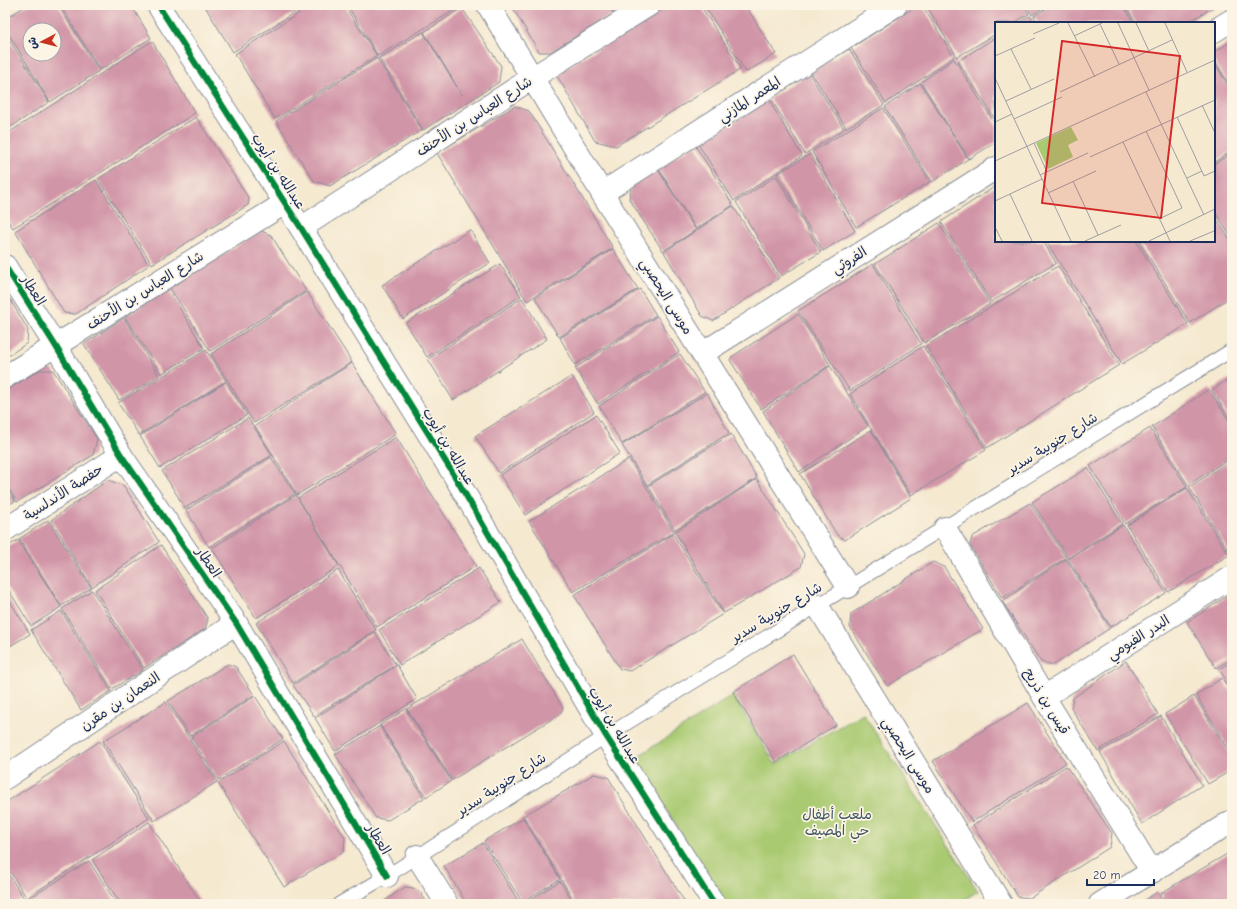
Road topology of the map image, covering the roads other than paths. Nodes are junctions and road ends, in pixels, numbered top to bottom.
1 (158, 5) edge
2 (488, 5) edge
3 (648, 5) edge
4 (896, 5) edge
5 (1232, 20) edge
6 (1215, 30) edge
7 (532, 78) junction
8 (995, 169) edge
9 (602, 193) junction
10 (285, 203) junction
11 (301, 228) junction
12 (5, 266) edge
13 (55, 346) junction
14 (1232, 350) edge
15 (703, 353) junction
16 (5, 377) edge
17 (121, 455) junction
18 (945, 528) junction
19 (5, 530) edge
20 (1232, 577) edge
21 (848, 587) junction
22 (817, 605) junction
23 (236, 623) junction
24 (1044, 697) junction
25 (606, 736) junction
26 (5, 778) edge
27 (1232, 821) edge
28 (417, 856) junction
29 (1152, 872) junction
30 (387, 876) junction
31 (996, 902) edge
32 (339, 904) edge
33 (447, 904) edge
34 (714, 904) edge
35 (1100, 904) edge

1 - 10 street, عبدالله بن أيوب
2 - 7 street, موسى اليحصبي
3 - 7 street, شارع العباس بن الأحنف
4 - 9 street, المعمر المازني
5 - 6 street
7 - 9 street, موسى اليحصبي
7 - 11 street, شارع العباس بن الأحنف
8 - 15 street, الفروثي
9 - 15 street, موسى اليحصبي
10 - 11 street, عبدالله بن أيوب
10 - 13 street, شارع العباس بن الأحنف
11 - 25 street, عبدالله بن أيوب
12 - 13 street, العطار
13 - 16 street, شارع العباس بن الأحنف
13 - 17 street, العطار
14 - 18 lane, شارع جنوبية سدير
15 - 21 street, موسى اليحصبي
17 - 19 street, حفصة الأندلسية
17 - 23 street, العطار
18 - 21 lane, شارع جنوبية سدير
18 - 24 street, قيس بن ذريح
20 - 24 street, البدر الفيومي
21 - 22 lane, شارع جنوبية سدير
22 - 25 lane, شارع جنوبية سدير
22 - 31 street, موسى اليحصبي
23 - 26 street, النعمان بن مقرن
23 - 30 street, العطار
24 - 29 street, قيس بن ذريح
25 - 28 lane, شارع جنوبية سدير
25 - 34 street, عبدالله بن أيوب
27 - 29 street
28 - 30 lane, شارع جنوبية سدير
28 - 33 street
29 - 35 street
30 - 32 lane, شارع جنوبية سدير

